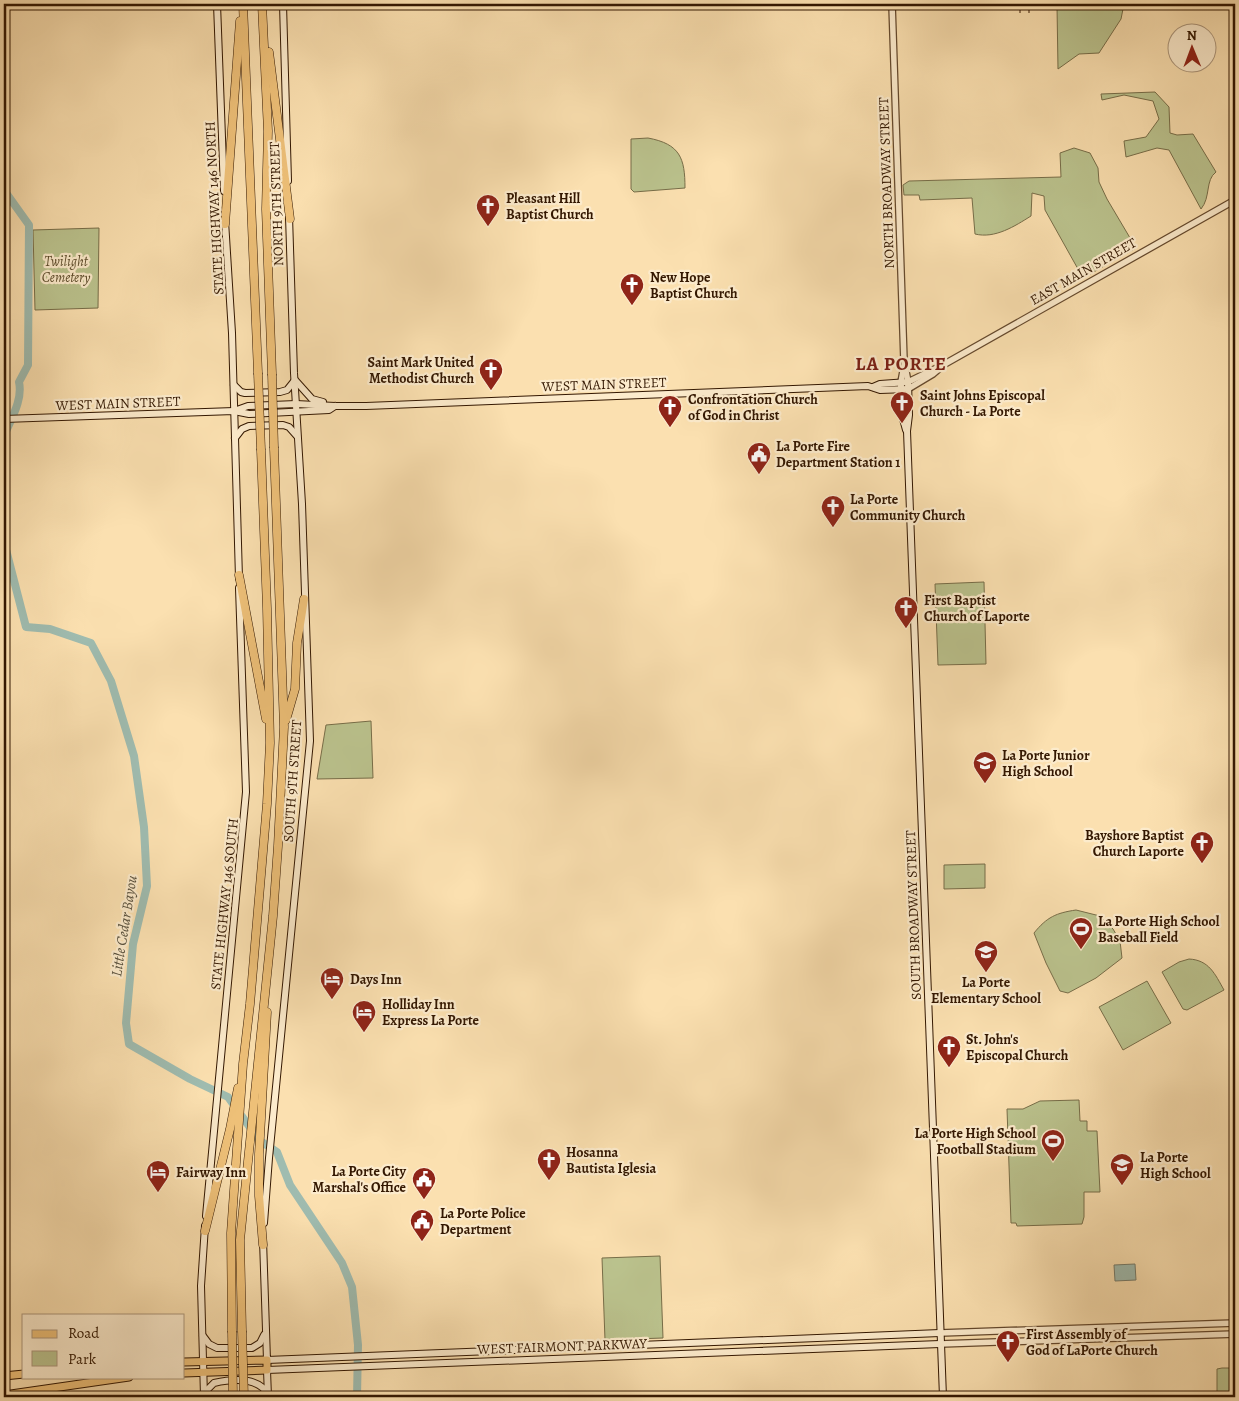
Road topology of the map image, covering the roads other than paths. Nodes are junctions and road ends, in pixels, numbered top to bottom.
1 (218, 4) edge
2 (242, 4) edge
3 (262, 4) edge
4 (283, 4) edge
5 (892, 4) edge
6 (1235, 200) edge
7 (290, 219) junction
8 (225, 224) junction
9 (295, 380) junction
10 (234, 385) junction
11 (905, 386) junction
12 (296, 404) junction
13 (335, 406) junction
14 (234, 411) junction
15 (296, 412) junction
16 (4, 419) edge
17 (297, 437) junction
18 (235, 438) junction
19 (239, 576) junction
20 (304, 599) junction
21 (284, 727) junction
22 (270, 743) junction
23 (273, 916) junction
24 (240, 1092) junction
25 (205, 1231) junction
26 (263, 1244) junction
27 (1235, 1323) edge
28 (1149, 1325) junction
29 (265, 1332) junction
30 (940, 1333) junction
31 (902, 1334) junction
32 (1235, 1334) edge
33 (202, 1335) junction
34 (1149, 1337) junction
35 (940, 1344) junction
36 (601, 1346) junction
37 (903, 1346) junction
38 (335, 1356) junction
39 (602, 1357) junction
40 (267, 1360) junction
41 (185, 1362) edge
42 (203, 1362) junction
43 (334, 1368) junction
44 (267, 1370) junction
45 (203, 1372) junction
46 (185, 1373) edge
47 (22, 1374) edge
48 (4, 1376) edge
49 (122, 1378) edge
50 (204, 1395) edge
51 (4, 1396) edge
52 (268, 1396) edge
53 (233, 1397) edge
54 (244, 1397) edge
55 (943, 1397) edge

1 - 8 main road, STATE HIGHWAY 146 NORTH
2 - 8 highway
2 - 22 highway, bridge
3 - 7 highway
3 - 21 highway, bridge
4 - 7 main road, NORTH 9TH STREET
5 - 11 street, NORTH BROADWAY STREET
6 - 11 street, EAST MAIN STREET
7 - 9 main road, NORTH 9TH STREET
8 - 10 main road, STATE HIGHWAY 146 NORTH
9 - 10 main road
9 - 12 main road, NORTH 9TH STREET
9 - 13 main road
10 - 14 main road, STATE HIGHWAY 146 NORTH
11 - 13 main road, WEST MAIN STREET
11 - 30 main road, SOUTH BROADWAY STREET
12 - 13 main road, WEST MAIN STREET
12 - 14 main road, WEST MAIN STREET
12 - 15 main road, SOUTH 9TH STREET
13 - 15 main road, WEST MAIN STREET
14 - 15 main road, WEST MAIN STREET
14 - 16 main road, WEST MAIN STREET
14 - 18 main road, STATE HIGHWAY 146 SOUTH
15 - 17 main road, SOUTH 9TH STREET
17 - 18 main road
17 - 20 main road, SOUTH 9TH STREET
18 - 19 main road, STATE HIGHWAY 146 SOUTH
19 - 22 highway
19 - 25 main road, STATE HIGHWAY 146 SOUTH
20 - 21 highway
20 - 26 main road, SOUTH 9TH STREET
21 - 23 highway
22 - 24 highway
23 - 26 highway
23 - 54 highway, bridge
24 - 25 highway
24 - 53 highway, bridge
25 - 33 main road, STATE HIGHWAY 146 SOUTH
26 - 29 main road
27 - 28 street
28 - 30 street
28 - 34 street
29 - 33 main road
29 - 40 main road
30 - 31 main road, WEST FAIRMONT PARKWAY
30 - 35 main road, SOUTH BROADWAY STREET
31 - 36 main road, WEST FAIRMONT PARKWAY
31 - 37 main road
32 - 34 street
33 - 42 main road, STATE HIGHWAY 146 SOUTH
34 - 35 street
35 - 37 main road, WEST FAIRMONT PARKWAY
35 - 55 main road, SOUTH BROADWAY STREET
36 - 38 main road, WEST FAIRMONT PARKWAY
36 - 39 main road
37 - 39 main road, WEST FAIRMONT PARKWAY
38 - 40 main road, WEST FAIRMONT PARKWAY
38 - 43 main road
39 - 43 main road, WEST FAIRMONT PARKWAY
40 - 42 main road, WEST FAIRMONT PARKWAY
40 - 44 main road
41 - 42 main road, WEST FAIRMONT PARKWAY
42 - 45 main road, STATE HIGHWAY 146 SOUTH
43 - 44 main road, WEST FAIRMONT PARKWAY
44 - 45 main road, WEST FAIRMONT PARKWAY
44 - 52 main road
45 - 46 main road, WEST FAIRMONT PARKWAY
45 - 50 main road, STATE HIGHWAY 146 SOUTH
47 - 48 main road
49 - 51 main road
50 - 52 main road

